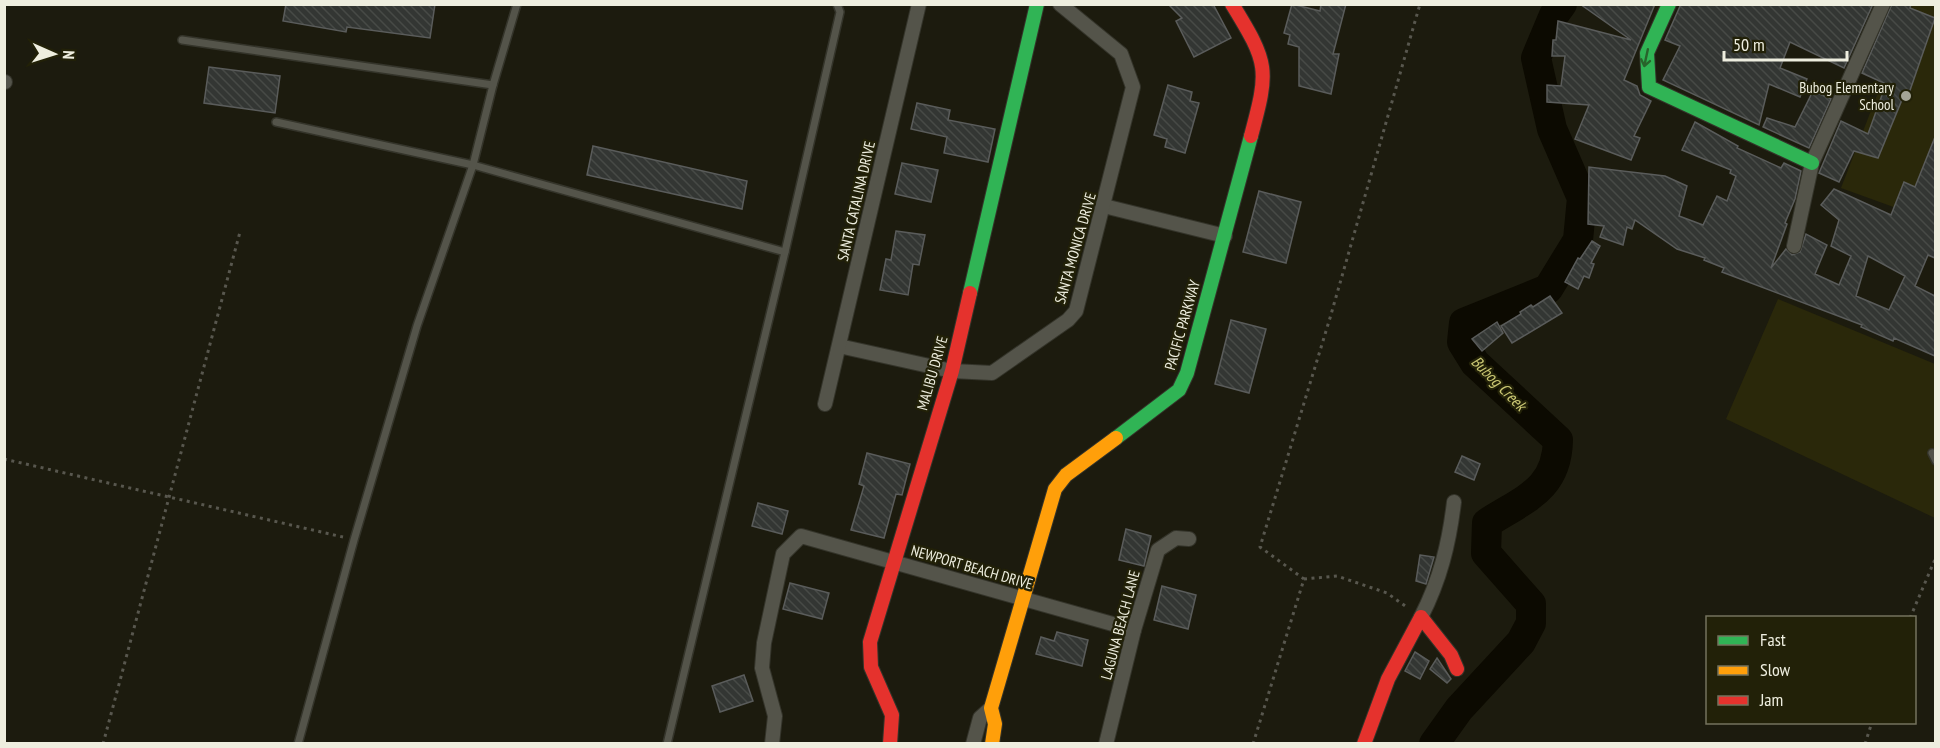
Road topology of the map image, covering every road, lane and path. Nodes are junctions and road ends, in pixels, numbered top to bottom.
1 (518, 4) edge
2 (837, 4) edge
3 (920, 4) edge
4 (1037, 4) edge
5 (1060, 4) edge
6 (1232, 4) edge
7 (1420, 4) edge
8 (1669, 4) edge
9 (1883, 4) edge
10 (182, 40) dead end
11 (493, 85) junction
12 (276, 122) dead end
13 (1812, 164) junction
14 (473, 165) junction
15 (1104, 206) junction
16 (240, 232) dead end
17 (1225, 236) junction
18 (1794, 246) dead end
19 (785, 252) junction
20 (839, 346) junction
21 (952, 371) junction
22 (825, 404) dead end
23 (1932, 453) dead end
24 (4, 459) edge
25 (1935, 461) edge
26 (168, 497) junction
27 (1454, 502) dead end
28 (1189, 539) dead end
29 (354, 540) junction
30 (1935, 556) edge
31 (892, 562) junction
32 (1304, 579) junction
33 (1023, 599) junction
34 (1911, 616) edge
35 (1421, 617) junction
36 (1134, 630) junction
37 (1457, 669) dead end
38 (992, 708) junction
39 (1872, 724) edge
40 (103, 744) edge
41 (298, 744) edge
42 (667, 744) edge
43 (772, 744) edge
44 (890, 744) edge
45 (973, 744) edge
46 (992, 744) edge
47 (1106, 744) edge
48 (1253, 744) edge
49 (1364, 744) edge
50 (1865, 744) edge

1 - 11 lane
2 - 19 lane
3 - 20 street, SANTA CATALINA DRIVE
4 - 21 street, MALIBU DRIVE
5 - 15 street, SANTA MONICA DRIVE
6 - 17 street, PACIFIC PARKWAY
7 - 32 path
8 -> 13 street
9 - 13 street
10 - 11 lane
11 - 14 lane
12 - 14 lane
13 - 18 street
14 - 19 lane
14 - 29 lane
15 - 17 street
15 - 21 street, SANTA MONICA DRIVE
16 - 26 path
17 - 33 street, PACIFIC PARKWAY
19 - 42 lane
20 - 21 street, SANTA MONICA DRIVE
20 - 22 street, SANTA CATALINA DRIVE
21 - 31 street, MALIBU DRIVE
23 - 25 lane
24 - 26 path
26 - 29 path
26 - 40 path
27 - 35 street
28 - 36 street, LAGUNA BEACH LANE
29 - 41 lane
30 - 34 path
31 - 33 street, NEWPORT BEACH DRIVE
31 - 43 street, NEWPORT BEACH DRIVE
31 - 44 street, MALIBU DRIVE
32 - 35 path
32 - 48 path
33 - 36 street, NEWPORT BEACH DRIVE
33 - 38 street, PACIFIC PARKWAY
35 - 37 street
35 - 49 street
36 - 47 street, LAGUNA BEACH LANE
38 - 45 street, PACIFIC PARKWAY
38 - 46 street, PACIFIC PARKWAY
39 - 50 path

